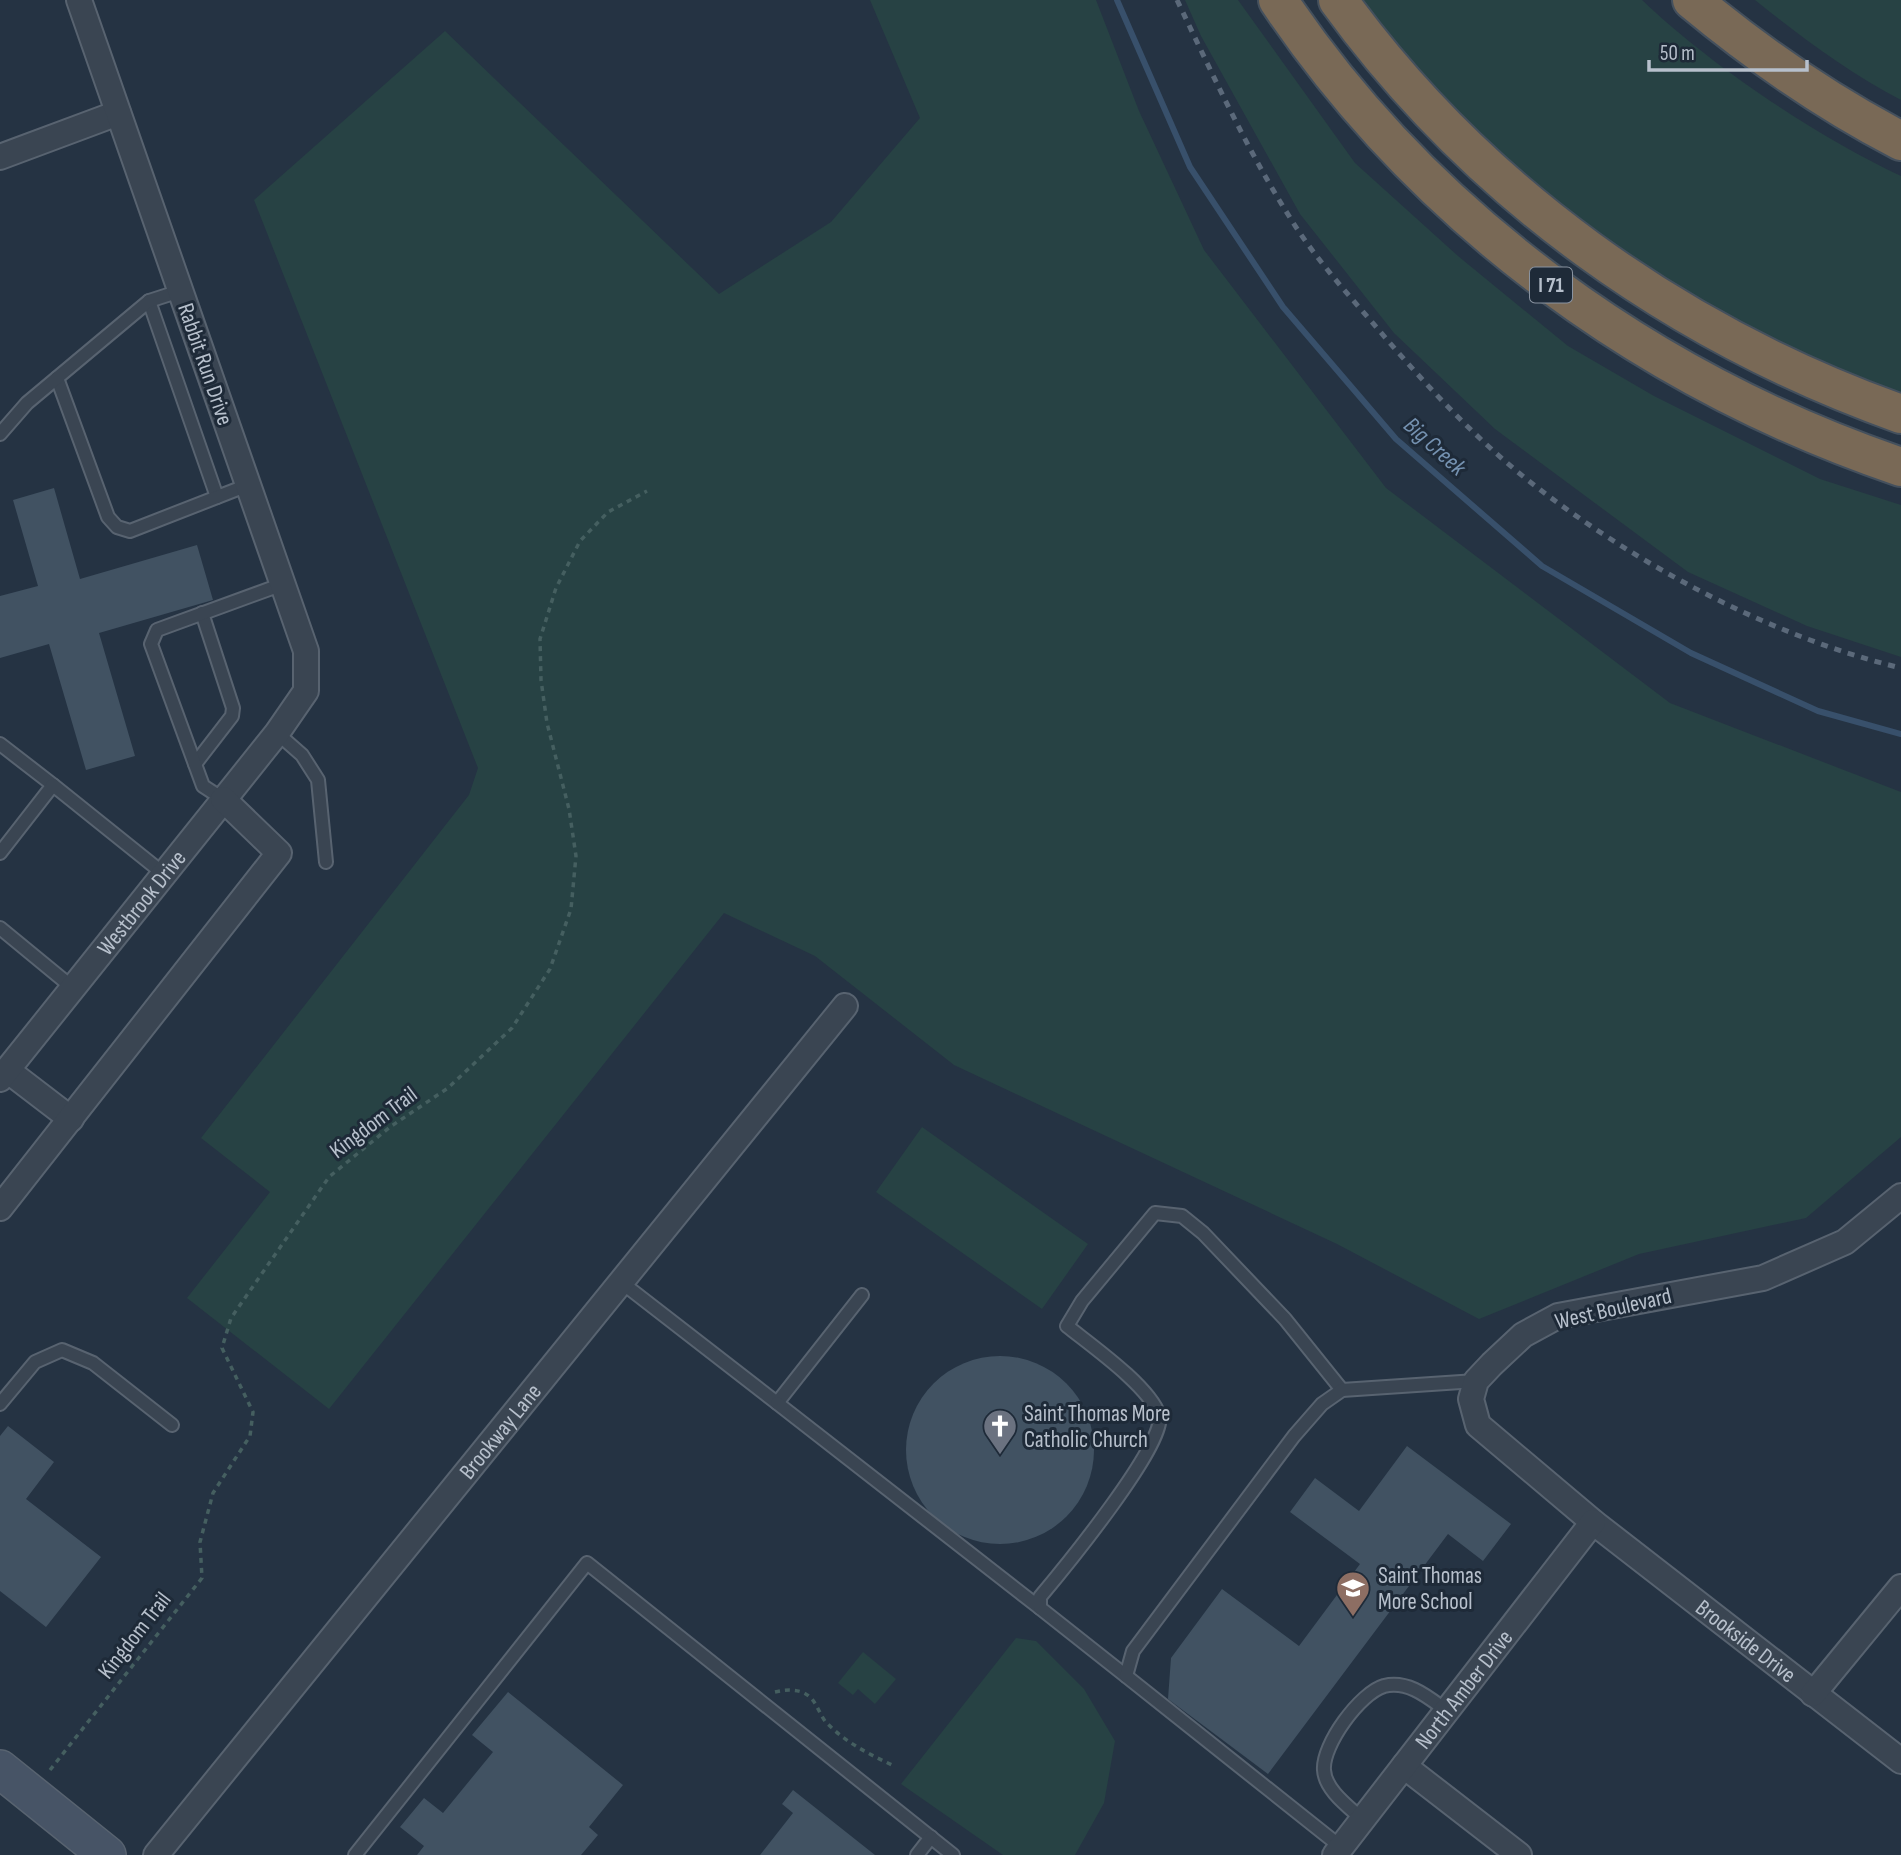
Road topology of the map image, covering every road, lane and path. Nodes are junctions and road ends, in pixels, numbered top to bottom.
1 (79, 0) edge
2 (1278, 0) edge
3 (1338, 0) edge
4 (1692, 0) edge
5 (118, 113) junction
6 (1901, 141) edge
7 (0, 157) edge
8 (180, 291) junction
9 (149, 301) junction
10 (57, 378) junction
11 (1901, 414) edge
12 (0, 434) edge
13 (1901, 467) edge
14 (248, 485) junction
15 (647, 491) dead end
16 (217, 497) junction
17 (283, 584) junction
18 (202, 613) junction
19 (280, 729) junction
20 (0, 744) edge
21 (195, 764) junction
22 (53, 785) junction
23 (223, 799) junction
24 (0, 853) edge
25 (326, 862) dead end
26 (164, 874) junction
27 (0, 928) edge
28 (73, 988) junction
29 (845, 1006) dead end
30 (2, 1072) edge
31 (71, 1119) junction
32 (1901, 1196) edge
33 (0, 1208) edge
34 (621, 1282) junction
35 (862, 1295) dead end
36 (1476, 1381) junction
37 (1342, 1390) junction
38 (777, 1403) junction
39 (0, 1404) edge
40 (172, 1425) dead end
41 (1593, 1522) junction
42 (1901, 1587) edge
43 (1040, 1608) junction
44 (1126, 1676) junction
45 (775, 1692) dead end
46 (1813, 1694) junction
47 (1447, 1711) junction
48 (1901, 1761) edge
49 (894, 1766) dead end
50 (1405, 1766) junction
51 (50, 1770) dead end
52 (2, 1774) edge
53 (1362, 1819) junction
54 (930, 1837) junction
55 (1338, 1851) edge
56 (107, 1855) edge
57 (156, 1855) edge
58 (355, 1855) edge
59 (917, 1855) edge
60 (953, 1855) edge
61 (1519, 1855) edge

1 - 5 street, Rabbit Run Drive
2 - 13 highway, I 71
3 - 11 highway
4 - 6 highway
5 - 7 street
5 - 8 street, Rabbit Run Drive
8 - 9 lane
8 - 14 street, Rabbit Run Drive
9 - 10 lane
9 - 16 lane
10 - 12 lane
10 - 16 lane
14 - 16 lane
14 - 17 street, Rabbit Run Drive
15 - 51 path, Kingdom Trail
17 - 18 lane
17 - 19 street, Rabbit Run Drive
18 - 21 lane
18 - 21 lane
19 - 23 street, Westbrook Drive
19 - 25 lane
20 - 22 lane
21 - 23 lane
22 - 24 lane
22 - 26 lane
23 - 26 street, Westbrook Drive
23 - 31 street
26 - 28 street, Westbrook Drive
27 - 28 lane
28 - 30 street, Westbrook Drive
29 - 34 street, Brookway Lane
30 - 31 street
31 - 33 street
32 - 36 street, West Boulevard
34 - 38 lane
34 - 57 street, Brookway Lane
35 - 38 lane
36 - 37 lane
36 - 41 street
37 - 43 lane
37 - 44 lane
38 - 43 lane
39 - 40 lane
41 - 46 street, Brookside Drive
41 - 47 street, North Amber Drive
42 - 46 street
43 - 44 lane
44 - 55 lane
45 - 49 path
46 - 48 street, Brookside Drive
47 - 50 street, North Amber Drive
47 - 53 lane
50 - 53 street, North Amber Drive
50 - 61 street
52 - 56 main road
53 - 55 street, North Amber Drive
54 - 58 lane
54 - 59 lane
54 - 60 lane

